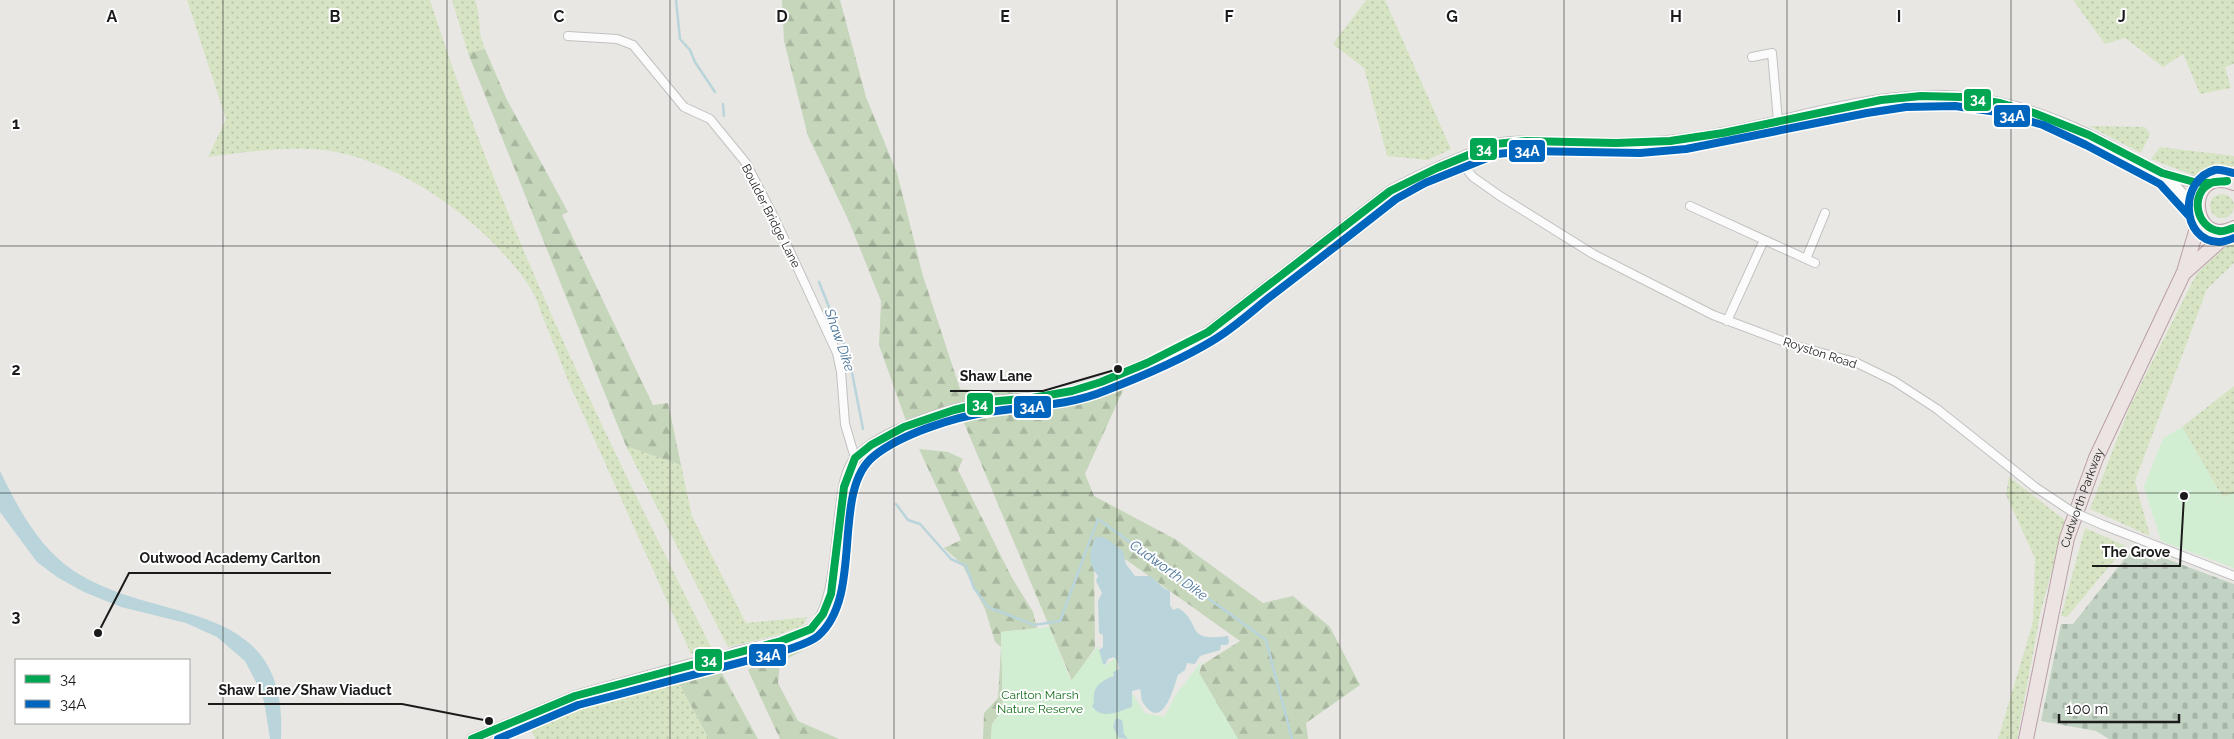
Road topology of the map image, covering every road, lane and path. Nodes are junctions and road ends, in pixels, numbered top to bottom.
1 (568, 36) dead end
2 (1752, 57) dead end
3 (1778, 121) junction
4 (1458, 159) junction
5 (2234, 175) edge
6 (2166, 176) junction
7 (2215, 182) junction
8 (2234, 184) edge
9 (1690, 206) dead end
10 (1825, 214) dead end
11 (2198, 214) junction
12 (2234, 228) edge
13 (1764, 240) junction
14 (1806, 259) junction
15 (1815, 263) dead end
16 (2184, 272) junction
17 (1728, 321) junction
18 (856, 458) junction
19 (2234, 576) edge
20 (734, 653) tunnel mouth
21 (713, 658) tunnel mouth
22 (472, 739) edge
23 (2026, 739) edge

1 - 18 street, Boulder Bridge Lane
2 - 3 street
3 - 4 street
3 - 6 street
4 - 17 street, Royston Road
4 - 18 street
5 - 7 highway
6 - 7 street
6 - 11 street
7 - 8 highway
7 - 11 highway, Cudworth Parkway
9 - 13 street
10 - 14 street
11 - 12 highway, Cudworth Parkway
11 - 16 highway, Cudworth Parkway
12 - 16 highway, Cudworth Parkway
13 - 14 street
13 - 17 street
14 - 15 street
16 - 23 highway, Cudworth Parkway
17 - 19 street, Royston Road, bridge
18 - 20 street
21 - 22 street

